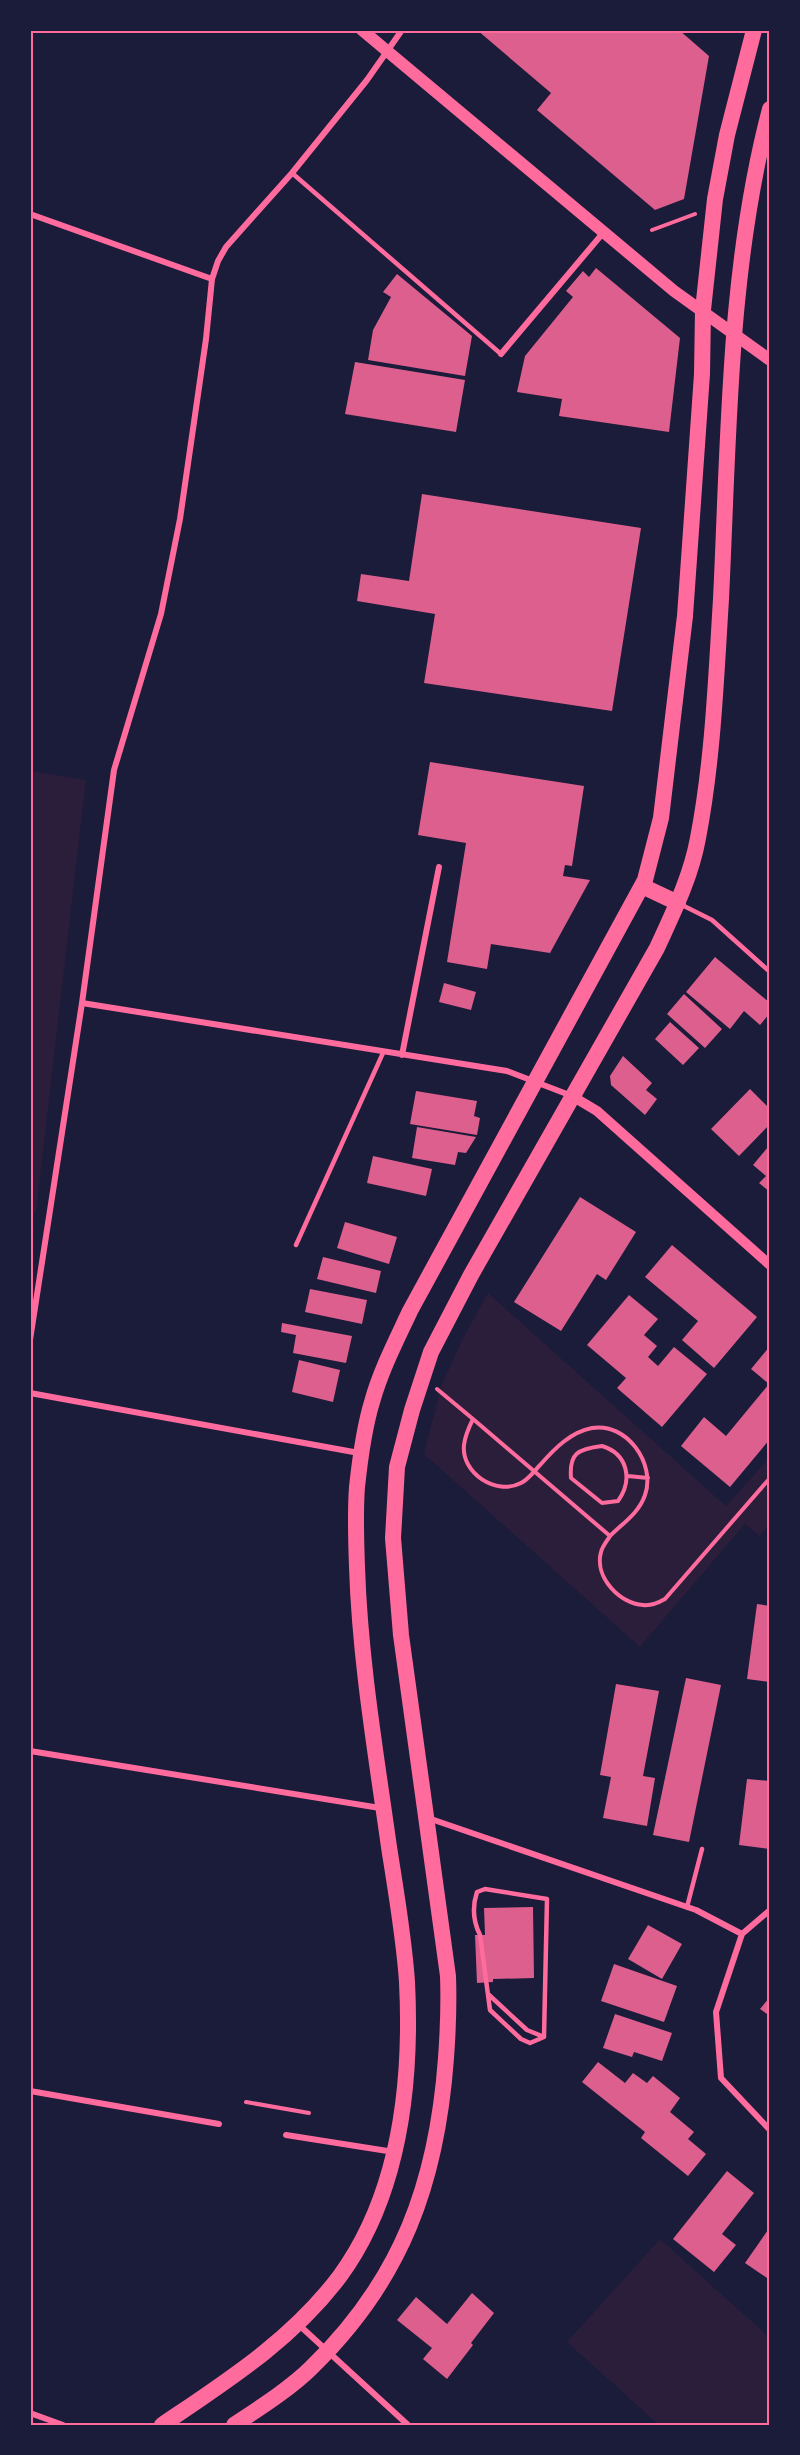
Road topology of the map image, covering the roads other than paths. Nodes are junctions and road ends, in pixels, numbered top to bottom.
1 (362, 30) edge
2 (402, 30) edge
3 (754, 30) edge
4 (387, 51) junction
5 (770, 109) edge
6 (292, 173) junction
7 (30, 214) edge
8 (604, 232) junction
9 (212, 279) junction
10 (703, 310) junction
11 (733, 333) junction
12 (501, 354) joint
13 (770, 360) edge
14 (439, 867) dead end
15 (642, 886) junction
16 (678, 903) junction
17 (770, 972) edge
18 (82, 1003) junction
19 (384, 1053) junction
20 (402, 1055) junction
21 (537, 1081) junction
22 (572, 1096) junction
23 (296, 1245) dead end
24 (770, 1265) edge
25 (30, 1340) edge
26 (30, 1394) edge
27 (362, 1454) junction
28 (30, 1750) edge
29 (384, 1808) junction
30 (426, 1817) junction
31 (702, 1849) dead end
32 (687, 1907) junction
33 (770, 1910) edge
34 (742, 1934) junction
35 (487, 1993) junction
36 (544, 2037) junction
37 (30, 2091) edge
38 (219, 2124) dead end
39 (770, 2130) edge
40 (286, 2135) dead end
41 (395, 2152) junction
42 (299, 2325) junction
43 (327, 2352) junction
44 (30, 2413) edge
45 (63, 2425) edge
46 (162, 2425) edge
47 (234, 2425) edge
48 (408, 2425) edge

1 - 4 main road
2 - 4 street
3 - 10 highway
4 - 6 street
4 - 8 main road
5 - 11 highway
6 - 9 street
6 - 12 lane
7 - 9 street
8 - 10 main road
8 - 12 street
9 - 18 street
10 - 11 main road
10 - 15 highway
11 - 13 main road
11 - 16 highway
14 - 20 street
15 - 16 highway
15 - 21 highway
16 - 17 lane
16 - 22 highway
18 - 19 street
18 - 25 street
19 - 20 street
19 - 23 lane
20 - 21 street
21 - 22 street
21 - 27 highway
22 - 24 street
22 - 30 highway
26 - 27 street
27 - 29 highway
28 - 29 street
29 - 41 highway
30 - 32 street
30 - 43 highway
31 - 32 lane
32 - 34 street
33 - 34 street
34 - 39 street
35 - 36 lane
35 - 36 lane
35 - 36 lane
37 - 38 street
40 - 41 street
41 - 42 highway
42 - 43 street
42 - 46 highway
43 - 47 highway
43 - 48 street
44 - 45 street

